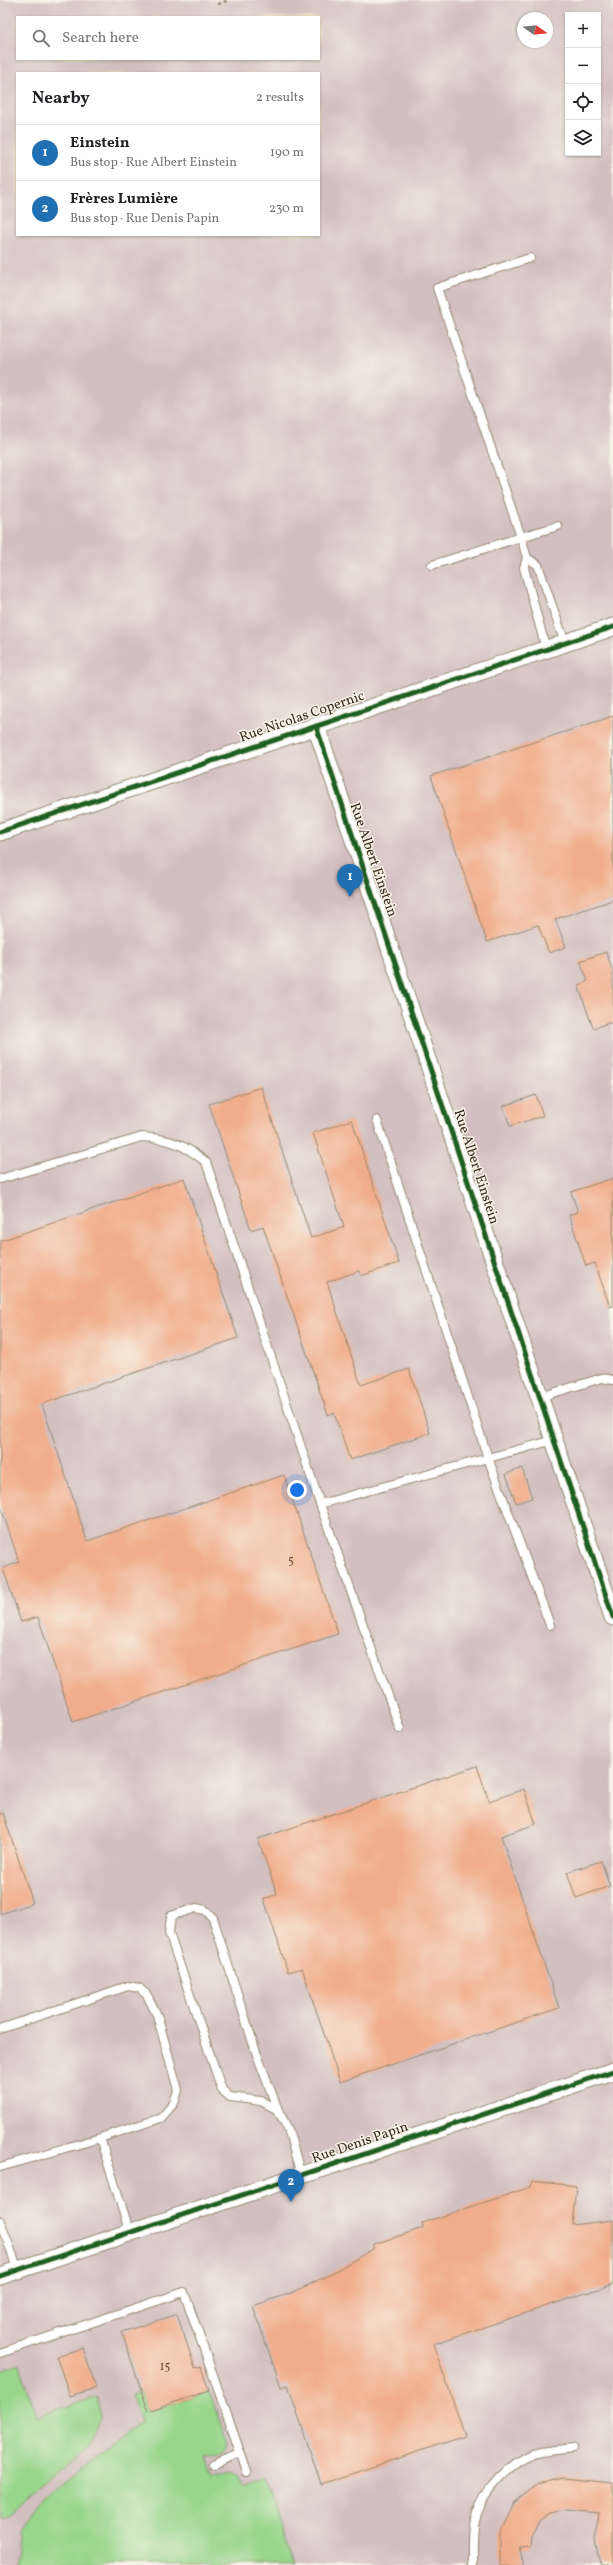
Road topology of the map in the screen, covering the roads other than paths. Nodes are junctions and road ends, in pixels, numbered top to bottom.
1 (530, 258) dead end
2 (558, 526) dead end
3 (521, 537) junction
4 (527, 558) junction
5 (432, 565) dead end
6 (613, 627) edge
7 (565, 643) junction
8 (546, 649) junction
9 (316, 726) junction
10 (0, 832) edge
11 (377, 1120) dead end
12 (0, 1179) edge
13 (613, 1380) edge
14 (540, 1397) junction
15 (554, 1440) junction
16 (488, 1458) junction
17 (320, 1504) junction
18 (613, 1614) edge
19 (550, 1625) dead end
20 (400, 1729) dead end
21 (0, 2029) edge
22 (613, 2071) edge
23 (278, 2110) junction
24 (100, 2138) junction
25 (0, 2167) edge
26 (301, 2175) junction
27 (0, 2222) edge
28 (130, 2233) junction
29 (18, 2270) junction
30 (0, 2276) edge
31 (0, 2353) edge
32 (573, 2448) dead end
33 (240, 2453) junction
34 (213, 2464) dead end
35 (247, 2472) dead end
36 (473, 2565) edge

1 - 3 lane
2 - 3 lane
3 - 4 lane
3 - 5 lane
4 - 7 lane
4 - 8 lane
6 - 7 street, Rue Nicolas Copernic
7 - 8 street, Rue Nicolas Copernic
8 - 9 street, Rue Nicolas Copernic
9 - 10 street, Rue Nicolas Copernic
9 - 14 street, Rue Albert Einstein
11 - 16 lane
12 - 17 lane
13 - 14 lane
14 - 15 street, Rue Albert Einstein
15 - 16 lane
15 - 18 street, Rue Albert Einstein
16 - 17 lane
16 - 19 lane
17 - 20 lane
21 - 24 lane
22 - 26 street, Rue Denis Papin
23 - 23 lane
23 - 26 lane
24 - 25 lane
24 - 28 lane
26 - 28 street, Rue Denis Papin
27 - 29 lane
28 - 29 street, Rue Denis Papin
29 - 30 street, Rue Denis Papin
31 - 33 lane
32 - 36 lane
33 - 34 lane
33 - 35 lane

